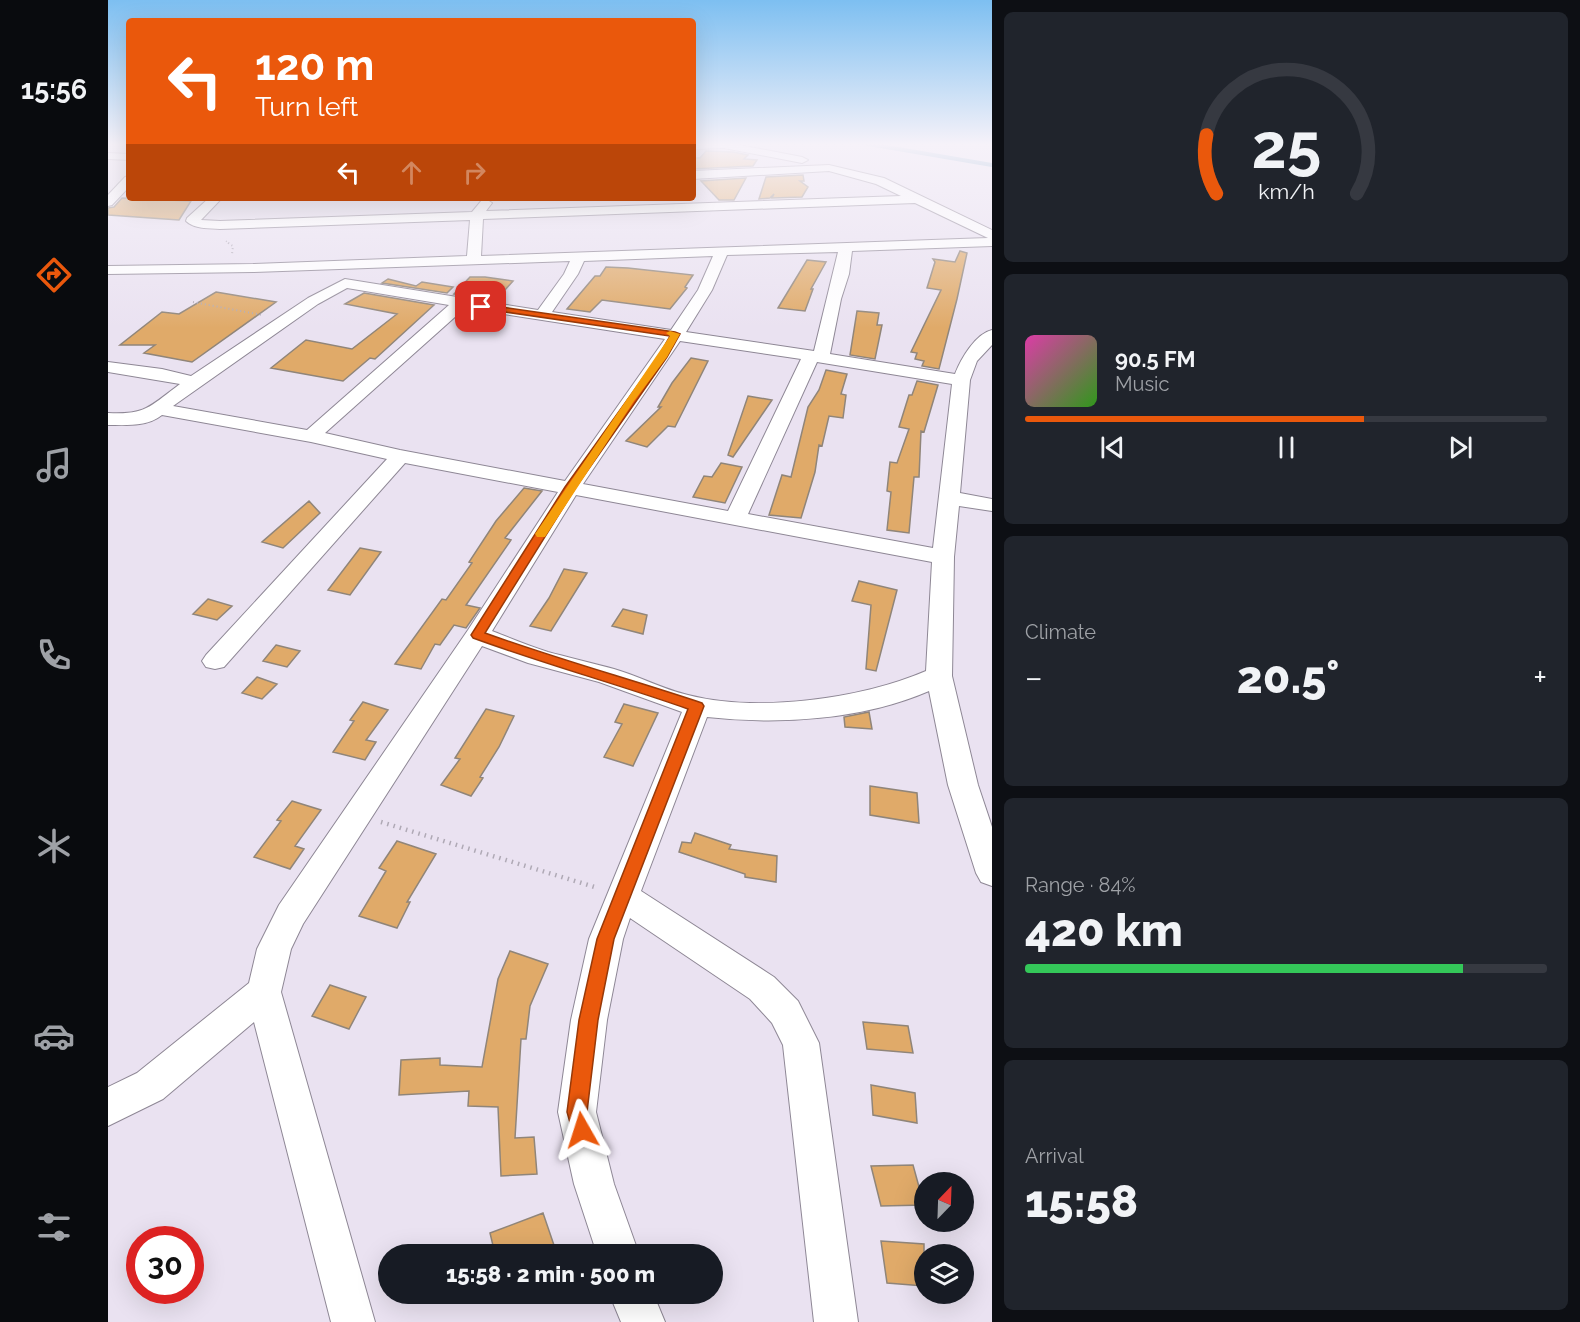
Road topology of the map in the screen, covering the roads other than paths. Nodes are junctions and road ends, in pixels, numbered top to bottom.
1 (209, 205) edge
2 (484, 205) edge
3 (769, 205) edge
4 (928, 205) edge
5 (476, 216) junction
6 (992, 235) edge
7 (992, 242) edge
8 (846, 247) junction
9 (720, 252) junction
10 (579, 257) junction
11 (474, 260) junction
12 (332, 265) junction
13 (108, 270) edge
14 (345, 283) junction
15 (460, 304) junction
16 (542, 315) junction
17 (675, 334) junction
18 (992, 335) edge
19 (816, 357) junction
20 (108, 368) edge
21 (961, 380) junction
22 (194, 382) junction
23 (159, 409) junction
24 (108, 419) edge
25 (311, 436) junction
26 (400, 456) junction
27 (571, 487) junction
28 (950, 498) junction
29 (992, 505) edge
30 (735, 519) junction
31 (943, 557) junction
32 (477, 635) junction
33 (215, 661) dead end
34 (939, 676) junction
35 (697, 706) junction
36 (992, 873) edge
37 (624, 897) junction
38 (264, 992) junction
39 (108, 1107) edge
40 (615, 1244) edge
41 (636, 1304) edge
42 (353, 1322) edge
43 (643, 1322) edge
44 (836, 1322) edge

1 - 5 street
2 - 5 street
3 - 5 street
4 - 6 street
5 - 11 street
7 - 8 street
8 - 9 street
8 - 19 street
9 - 10 street
9 - 17 street
10 - 11 street
10 - 16 street
11 - 12 street
12 - 13 street
12 - 14 street
14 - 15 street
14 - 22 street
15 - 16 street
15 - 25 street
16 - 17 street
17 - 19 street
17 - 27 street
18 - 21 street
19 - 21 street
19 - 30 street
20 - 22 street
21 - 28 street
22 - 23 street
23 - 24 street
23 - 25 street
25 - 26 street
26 - 27 street
26 - 33 street
27 - 30 street
27 - 32 street
28 - 29 street
28 - 31 street
30 - 31 street
31 - 34 street
32 - 35 street
32 - 38 street
34 - 35 street
34 - 36 street
35 - 37 street
37 - 40 street
37 - 44 street
38 - 39 street
38 - 42 street
41 - 43 street

